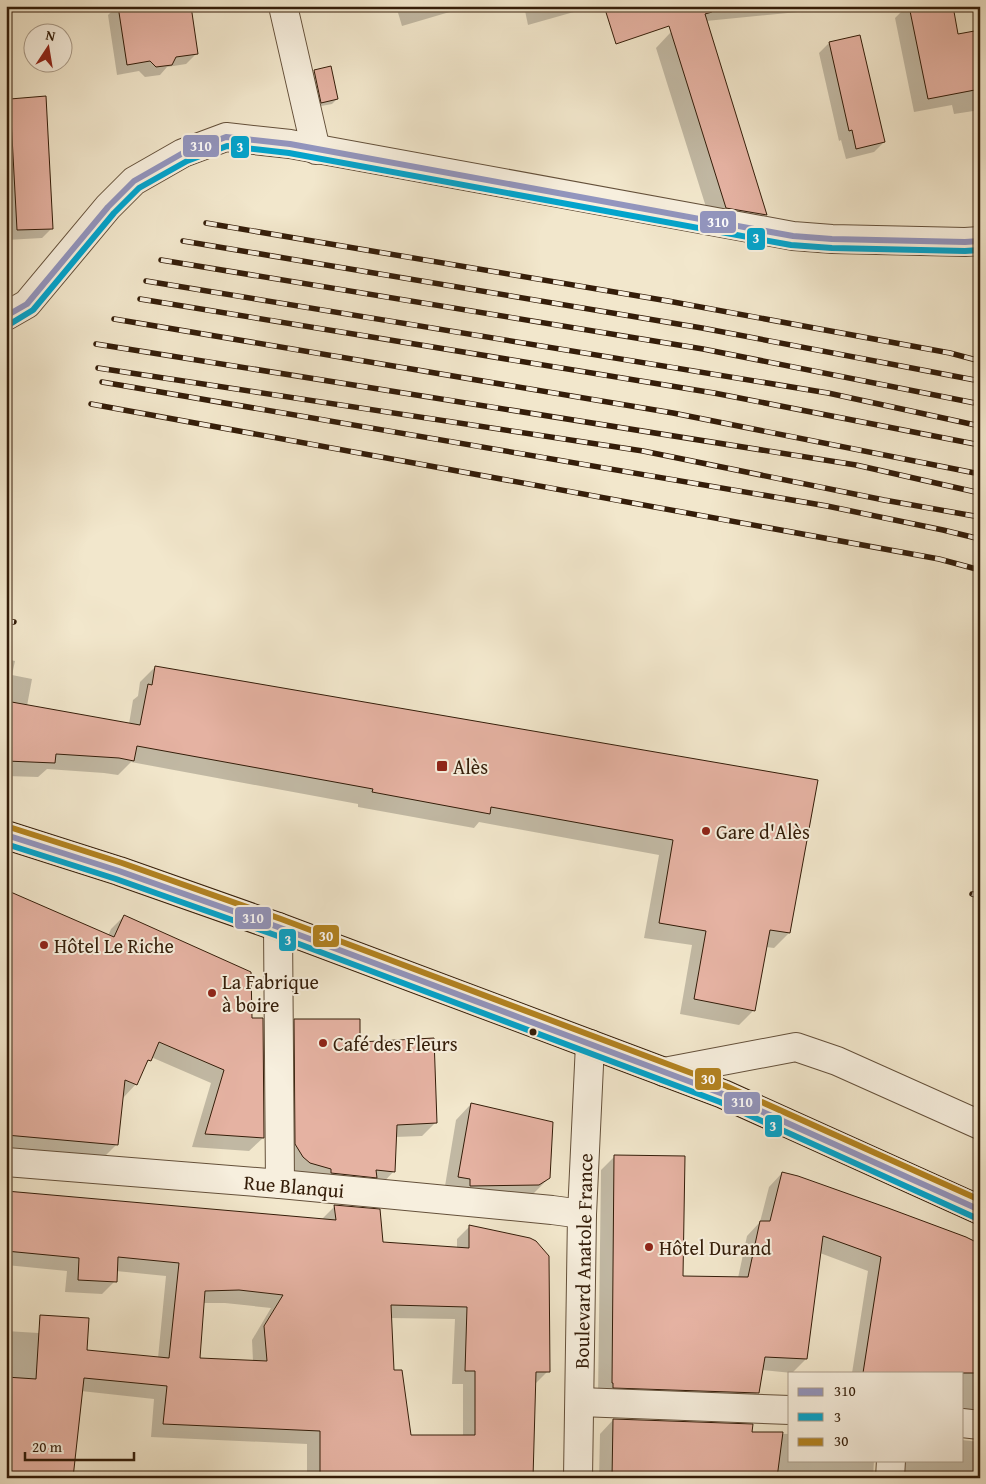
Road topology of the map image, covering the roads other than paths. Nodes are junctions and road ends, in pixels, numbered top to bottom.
1 (283, 6) edge
2 (316, 150) junction
3 (980, 241) edge
4 (6, 316) edge
5 (6, 835) edge
6 (278, 927) junction
7 (590, 1044) junction
8 (664, 1072) junction
9 (980, 1125) edge
10 (6, 1162) edge
11 (280, 1184) junction
12 (980, 1210) edge
13 (582, 1214) junction
14 (580, 1402) junction
15 (788, 1410) edge
16 (964, 1423) edge
17 (980, 1425) edge
18 (891, 1462) edge
19 (578, 1478) edge
20 (890, 1478) edge

1 - 2 street
2 - 3 street
2 - 4 street
5 - 6 main road
6 - 7 main road
6 - 11 street
7 - 8 main road
7 - 13 street, Boulevard Anatole France
8 - 9 street
8 - 12 main road
10 - 11 street, Rue Blanqui
11 - 13 street, Rue Blanqui
13 - 14 street, Boulevard Anatole France
14 - 15 street
14 - 19 street, Boulevard Anatole France
16 - 17 street
18 - 20 street

